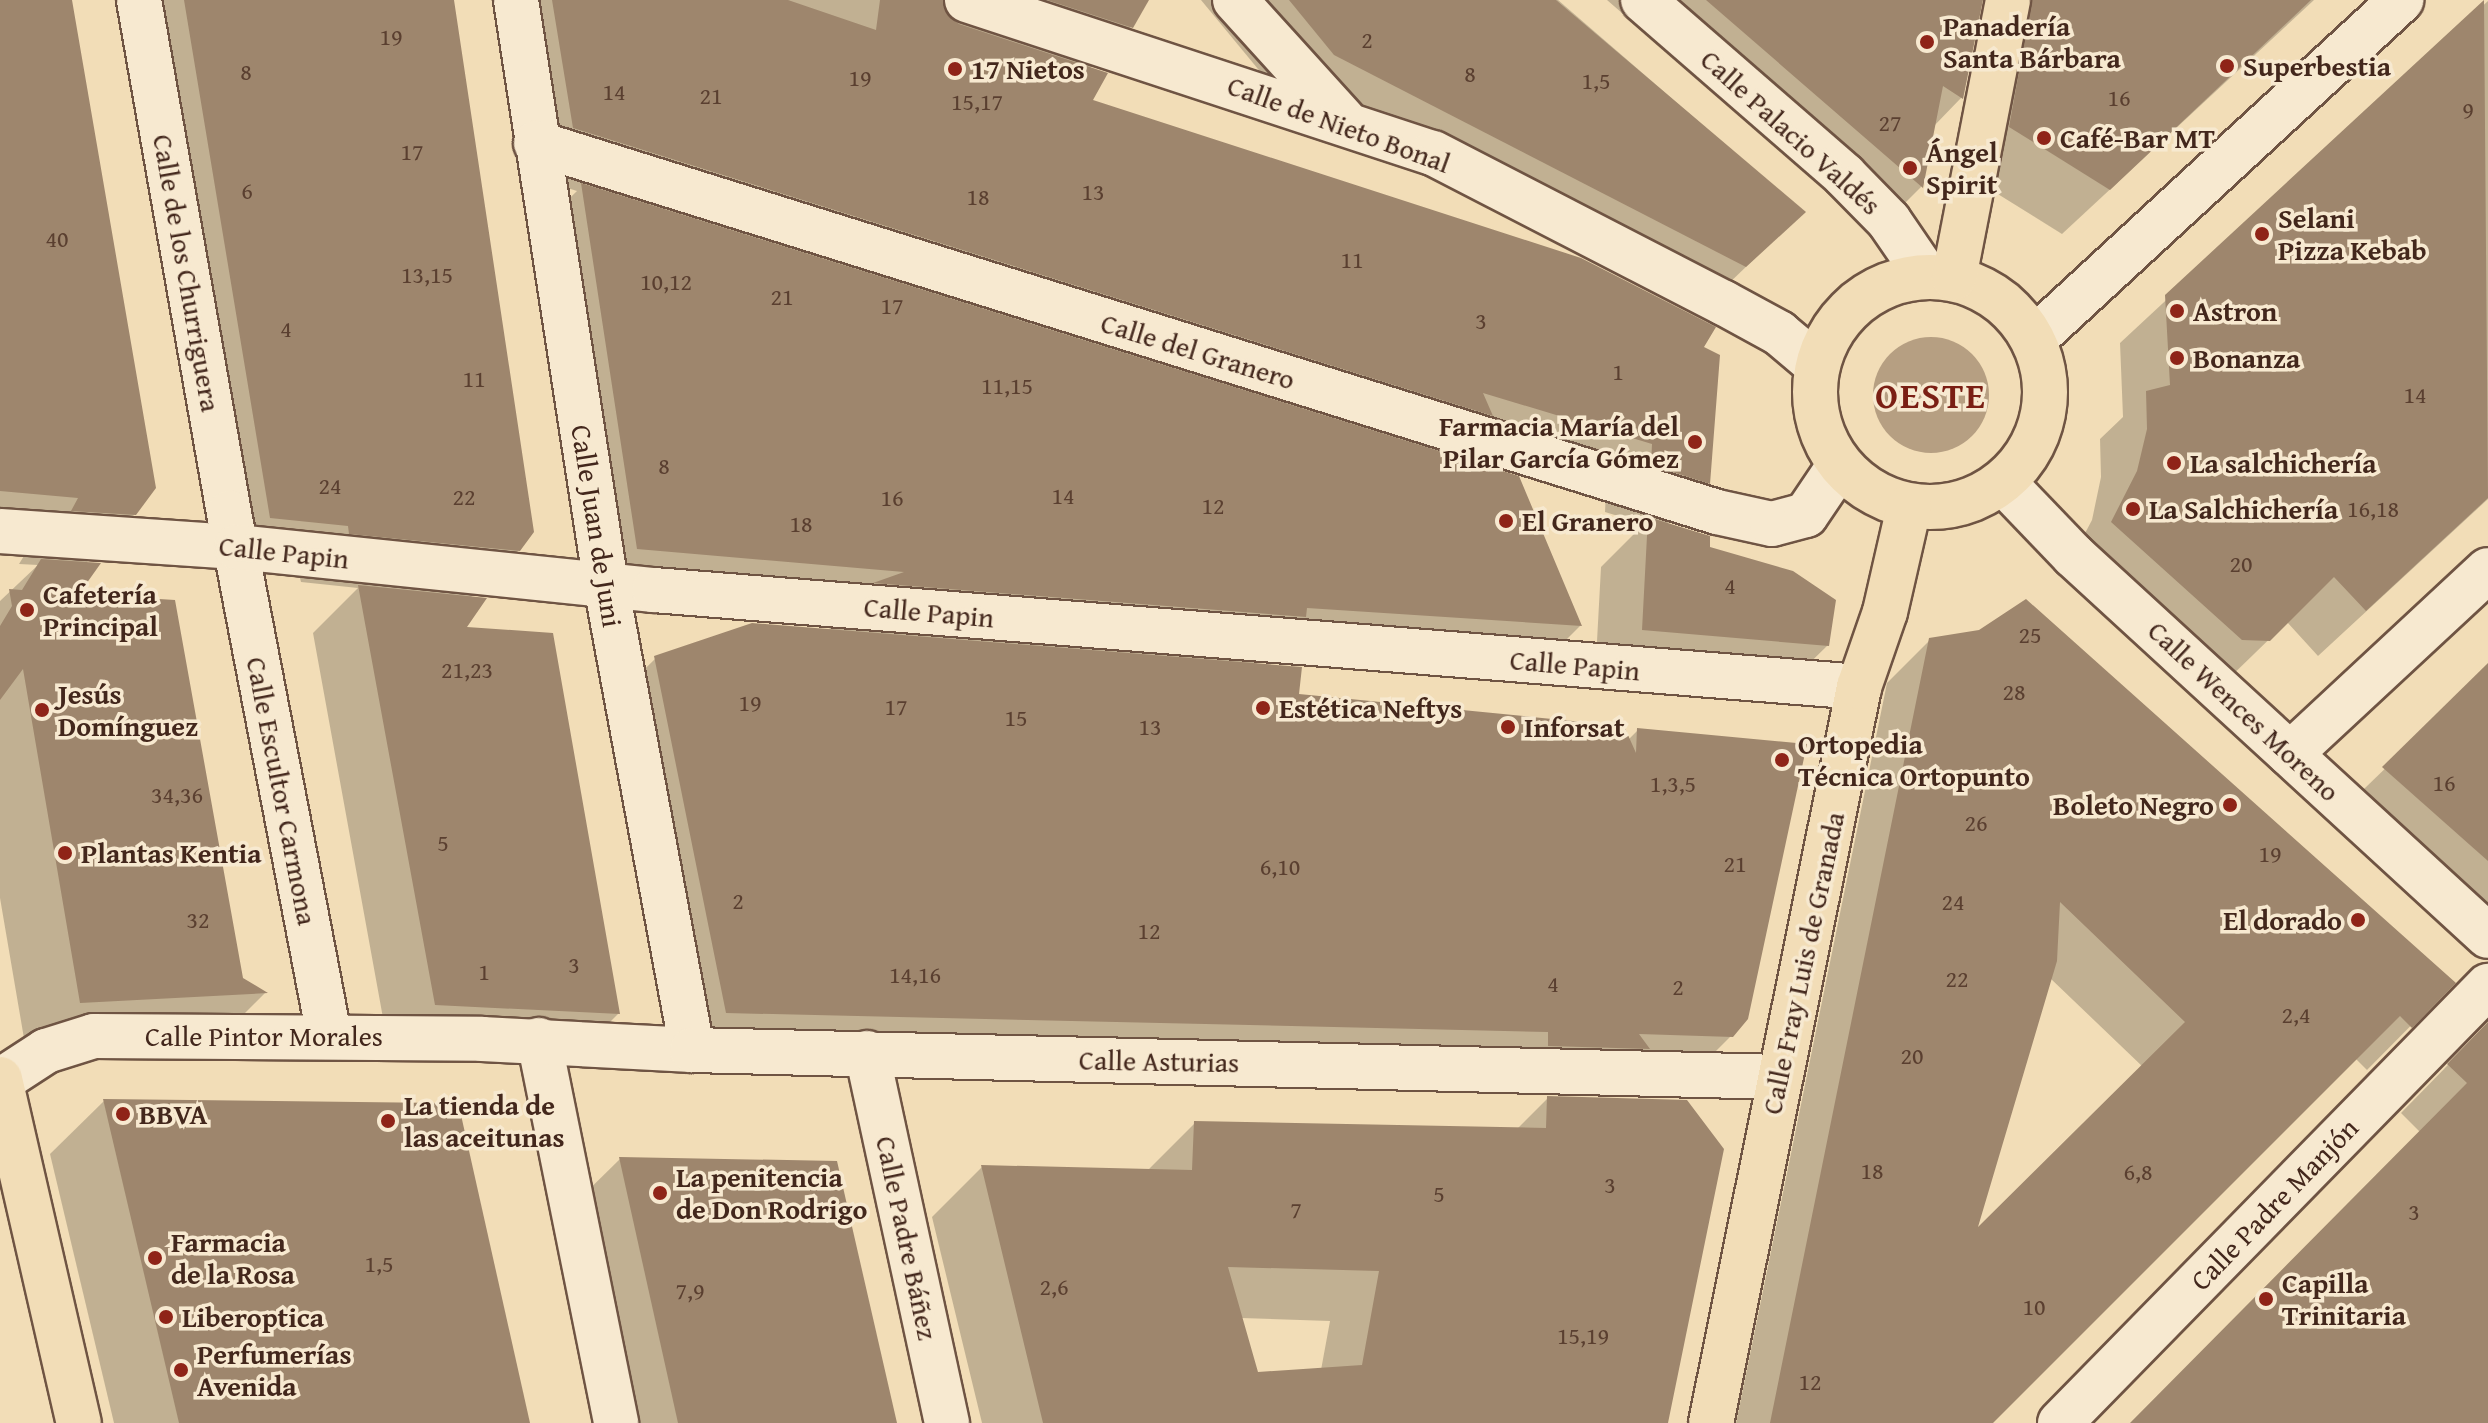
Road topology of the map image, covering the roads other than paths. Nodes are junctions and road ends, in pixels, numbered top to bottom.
1 (139, 0) edge
2 (516, 0) edge
3 (967, 0) edge
4 (1235, 0) edge
5 (1643, 0) edge
6 (2401, 0) edge
7 (1999, 6) edge
8 (1347, 123) junction
9 (536, 143) junction
10 (1940, 276) junction
11 (2034, 339) junction
12 (1816, 364) junction
13 (1839, 466) junction
14 (2004, 483) junction
15 (1909, 507) junction
16 (0, 531) edge
17 (236, 547) junction
18 (2488, 570) edge
19 (606, 585) junction
20 (1859, 687) junction
21 (2290, 754) junction
22 (2488, 936) edge
23 (2488, 986) edge
24 (329, 1035) junction
25 (539, 1040) junction
26 (692, 1050) junction
27 (867, 1053) junction
28 (1779, 1077) junction
29 (0, 1081) edge
30 (79, 1423) edge
31 (616, 1423) edge
32 (947, 1423) edge
33 (1711, 1423) edge
34 (2060, 1423) edge

1 - 17 street, Calle de los Churriguera
2 - 9 street, Calle Juan de Juni
3 - 8 street, Calle de Nieto Bonal
4 - 8 street
5 - 10 street, Calle Palacio Valdés
6 - 11 street
7 - 10 main road
8 - 12 street, Calle de Nieto Bonal
9 - 13 street, Calle del Granero
9 - 19 street, Calle Juan de Juni
10 - 11 main road
10 - 12 main road
11 - 14 main road
12 - 13 main road
13 - 15 main road
14 - 15 main road
14 - 21 street, Calle Wences Moreno
15 - 20 main road, Calle Fray Luis de Granada
16 - 17 street, Calle Papin
17 - 19 street, Calle Papin
17 - 24 street, Calle Escultor Carmona
18 - 21 street
19 - 20 street, Calle Papin
19 - 26 street, Calle Juan de Juni
20 - 28 main road, Calle Fray Luis de Granada
21 - 22 street, Calle Wences Moreno
23 - 34 street, Calle Padre Manjón
24 - 25 street, Calle Pintor Morales
24 - 29 street, Calle Pintor Morales
25 - 26 street, Calle Asturias
25 - 31 street
26 - 27 street, Calle Asturias
27 - 28 street, Calle Asturias
27 - 32 street, Calle Padre Báñez
28 - 33 main road, Calle Fray Luis de Granada
29 - 30 main road

